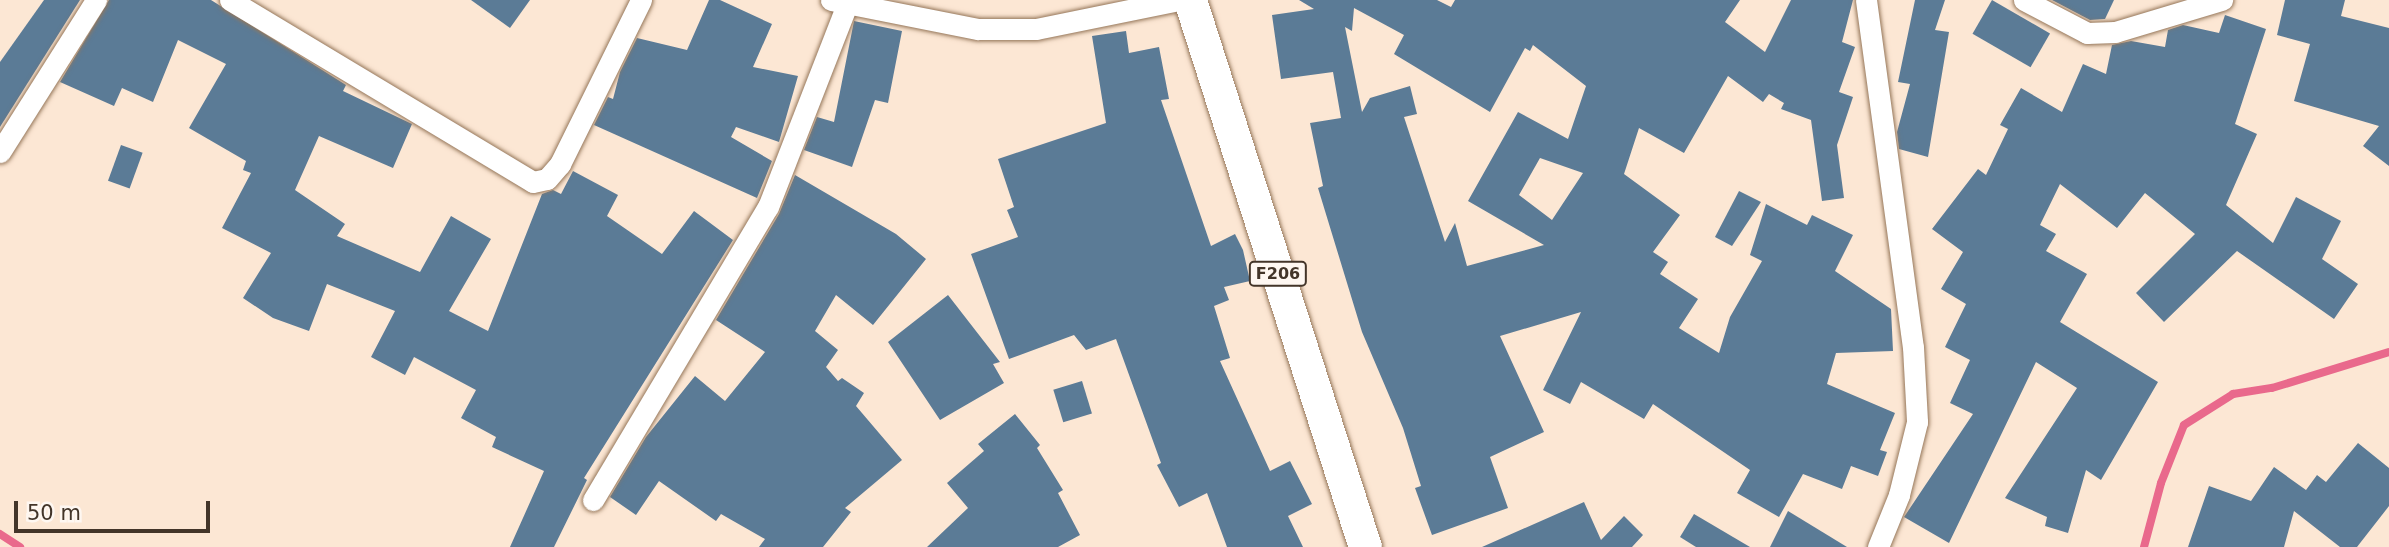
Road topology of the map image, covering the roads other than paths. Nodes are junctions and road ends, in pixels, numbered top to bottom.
1 (96, 0) edge
2 (230, 0) edge
3 (640, 0) edge
4 (1179, 0) edge
5 (1190, 0) edge
6 (1866, 0) edge
7 (2024, 0) edge
8 (2222, 0) edge
9 (839, 2) edge
10 (0, 152) edge
11 (593, 500) dead end
12 (1365, 547) edge
13 (1878, 547) edge

1 - 10 street
2 - 3 street
4 - 9 street
5 - 12 main road, F206
6 - 13 street
7 - 8 street
9 - 11 street

